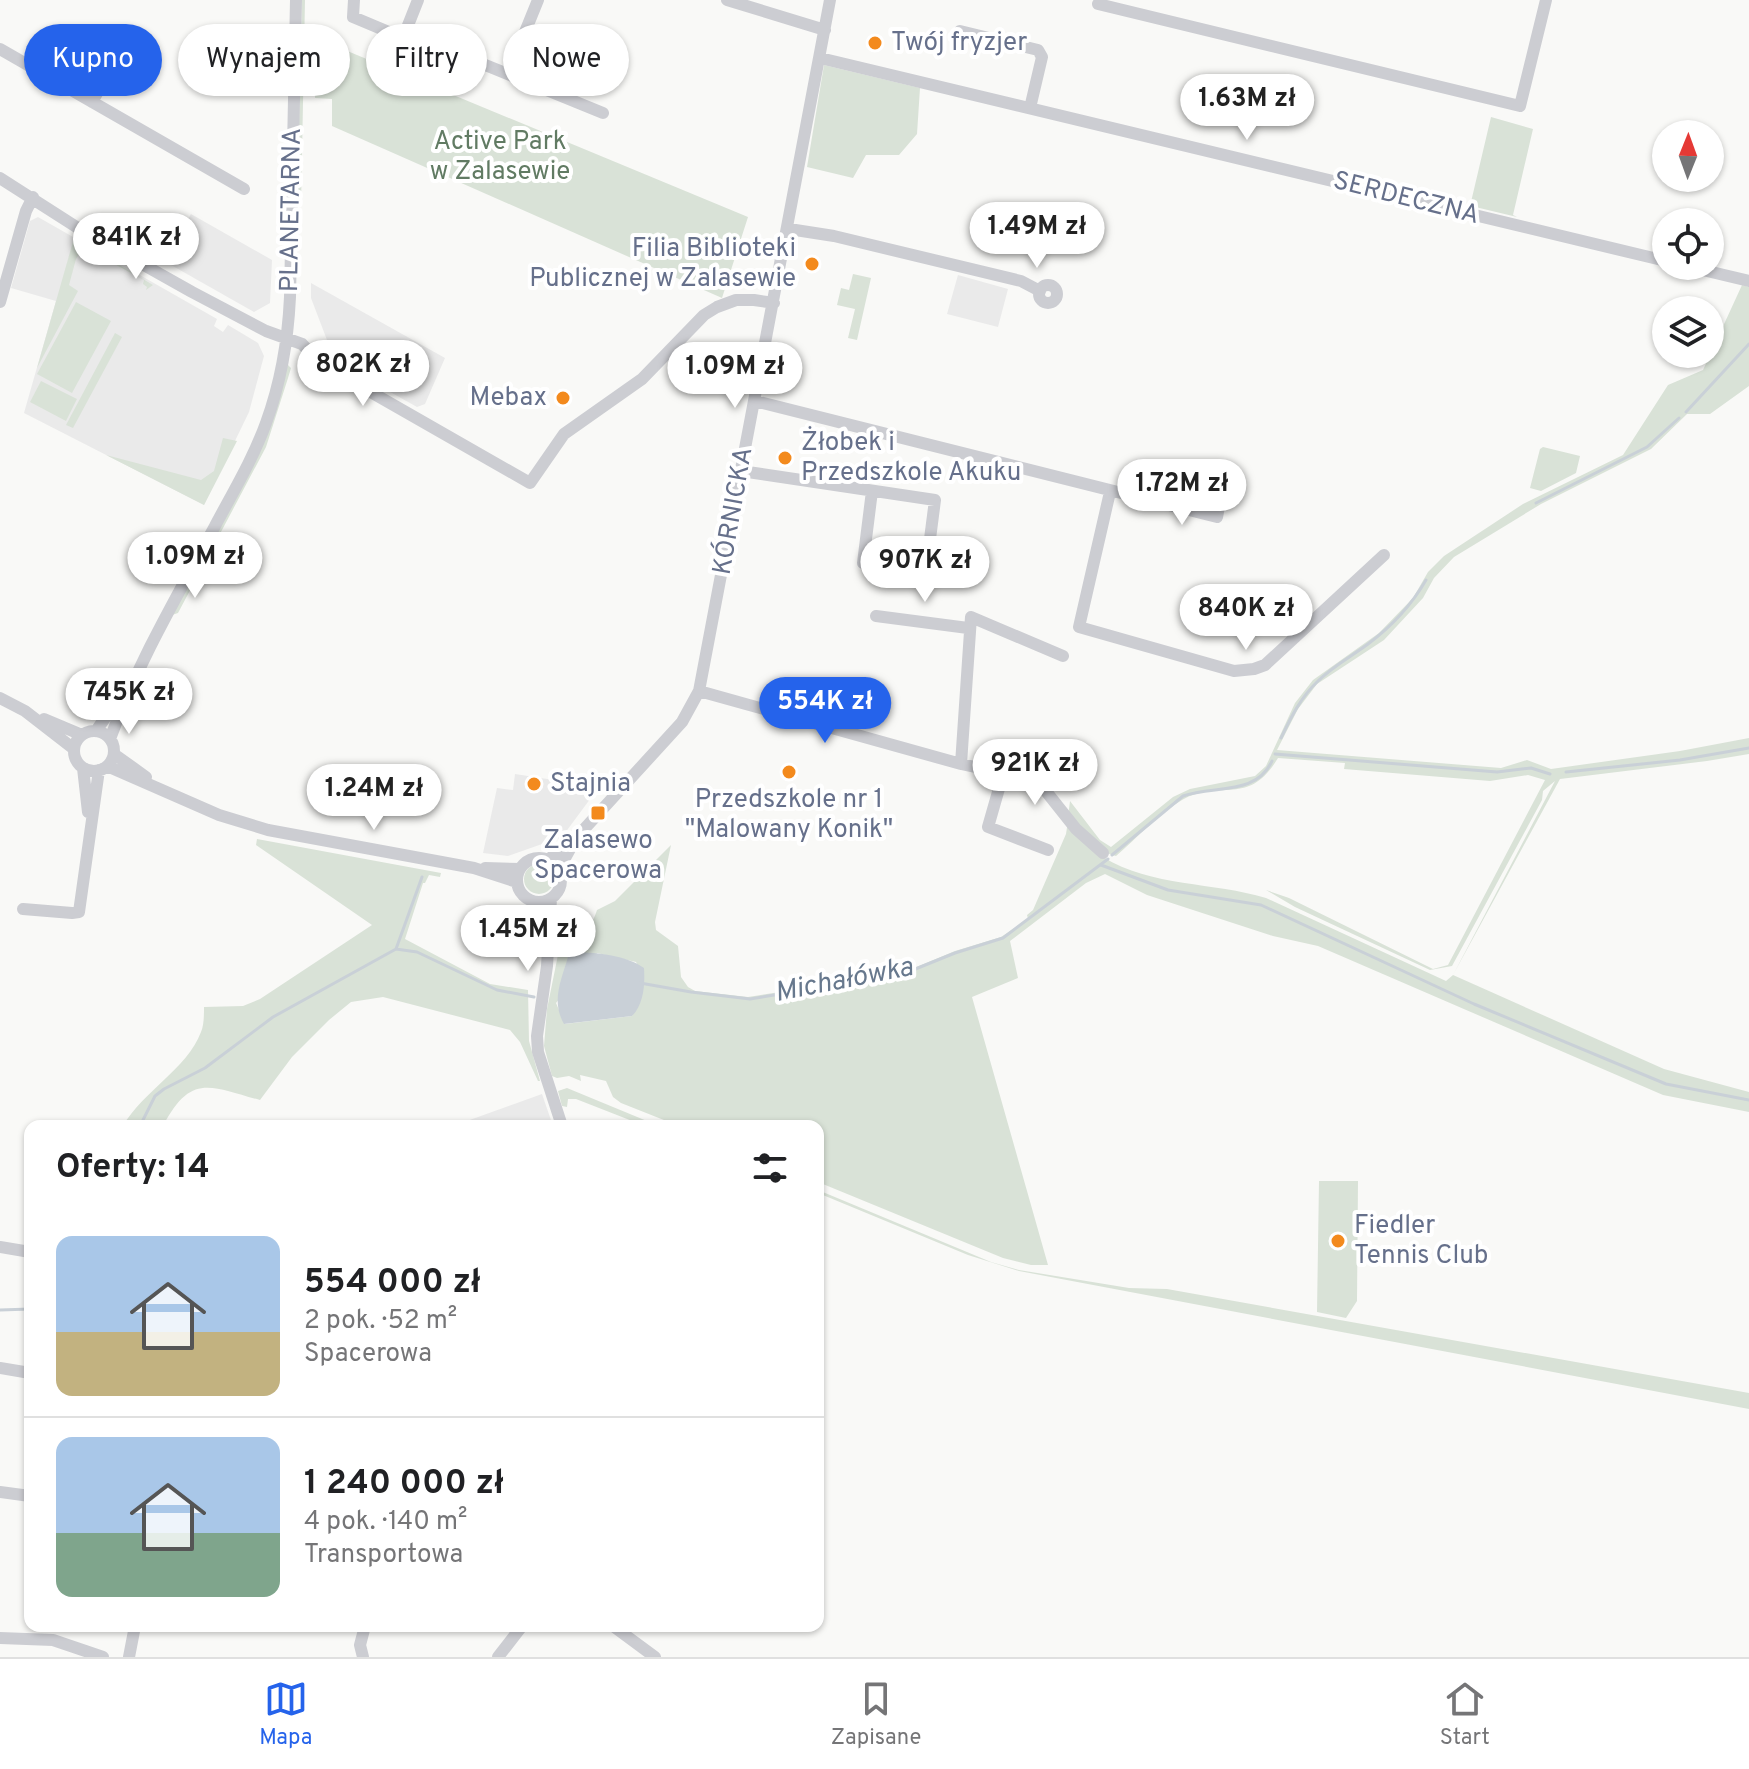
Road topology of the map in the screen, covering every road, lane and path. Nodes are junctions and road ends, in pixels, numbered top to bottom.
1 (296, 0) edge
2 (354, 0) edge
3 (418, 0) edge
4 (538, 0) edge
5 (727, 0) edge
6 (830, 0) edge
7 (1546, 0) edge
8 (1098, 4) dead end
9 (528, 24) edge
10 (825, 30) junction
11 (960, 31) dead end
12 (0, 49) edge
13 (820, 58) junction
14 (95, 96) edge
15 (562, 96) edge
16 (92, 102) junction
17 (1030, 108) junction
18 (603, 113) dead end
19 (0, 178) edge
20 (244, 189) dead end
21 (33, 197) junction
22 (789, 229) junction
23 (1652, 258) edge
24 (1724, 275) edge
25 (1749, 281) edge
26 (1040, 291) dead end
27 (0, 302) edge
28 (774, 303) junction
29 (287, 340) junction
30 (755, 401) junction
31 (741, 471) junction
32 (1225, 476) dead end
33 (872, 491) junction
34 (1110, 492) junction
35 (1384, 555) dead end
36 (863, 563) dead end
37 (926, 570) dead end
38 (876, 616) dead end
39 (968, 628) junction
40 (1063, 656) dead end
41 (136, 672) junction
42 (699, 691) junction
43 (0, 698) edge
44 (25, 711) junction
45 (96, 731) junction
46 (82, 735) junction
47 (110, 739) junction
48 (74, 749) junction
49 (107, 763) junction
50 (961, 764) junction
51 (83, 768) junction
52 (1004, 771) junction
53 (89, 823) junction
54 (576, 838) junction
55 (1048, 850) dead end
56 (1103, 853) dead end
57 (549, 859) junction
58 (559, 869) junction
59 (518, 875) junction
60 (551, 899) junction
61 (536, 902) junction
62 (23, 909) dead end
63 (548, 941) junction
64 (560, 1120) edge
65 (0, 1247) edge
66 (24, 1251) edge
67 (0, 1368) edge
68 (24, 1372) edge
69 (0, 1492) edge
70 (24, 1495) edge
71 (134, 1632) edge
72 (363, 1632) edge
73 (517, 1632) edge
74 (621, 1632) edge
75 (0, 1638) edge
76 (103, 1657) edge
77 (129, 1657) edge
78 (363, 1657) edge
79 (498, 1657) edge
80 (655, 1657) edge

1 - 29 street, PLANETARNA
2 - 3 street
4 - 9 street
5 - 10 street
6 - 10 street, KÓRNICKA
7 - 8 street
10 - 13 street, KÓRNICKA
11 - 17 street
12 - 16 street
13 - 17 street, SERDECZNA
13 - 22 street, KÓRNICKA
14 - 16 street
15 - 18 street
16 - 20 street
17 - 23 street, SERDECZNA
19 - 21 street
21 - 27 street
21 - 29 street
22 - 26 street
22 - 28 street, KÓRNICKA
24 - 25 street
28 - 29 street
28 - 30 street, KÓRNICKA
29 - 41 street, PLANETARNA
30 - 31 street, KÓRNICKA
30 - 34 street
31 - 33 street
31 - 42 street, KÓRNICKA
32 - 34 street
33 - 36 street
33 - 37 street
34 - 35 street
38 - 39 street
39 - 40 street
39 - 50 street
41 - 45 street, PLANETARNA
41 - 47 street, PLANETARNA
42 - 50 street
42 - 54 street, KÓRNICKA
43 - 44 street
44 - 46 street
44 - 48 street
45 - 46 street
45 - 47 street
46 - 48 street
47 - 49 street
48 - 51 street
49 - 51 street
49 - 53 street
49 - 59 street
50 - 52 street
51 - 53 street
52 - 55 street
52 - 56 street
53 - 62 street
54 - 57 street, KÓRNICKA
54 - 58 street, KÓRNICKA
57 - 58 street
57 - 59 street
58 - 60 street
59 - 61 street
60 - 61 street
60 - 63 street
61 - 63 street
63 - 64 street
65 - 66 street
67 - 68 street
69 - 70 street
71 - 77 street
72 - 78 street
73 - 79 street
74 - 80 street
75 - 76 street

